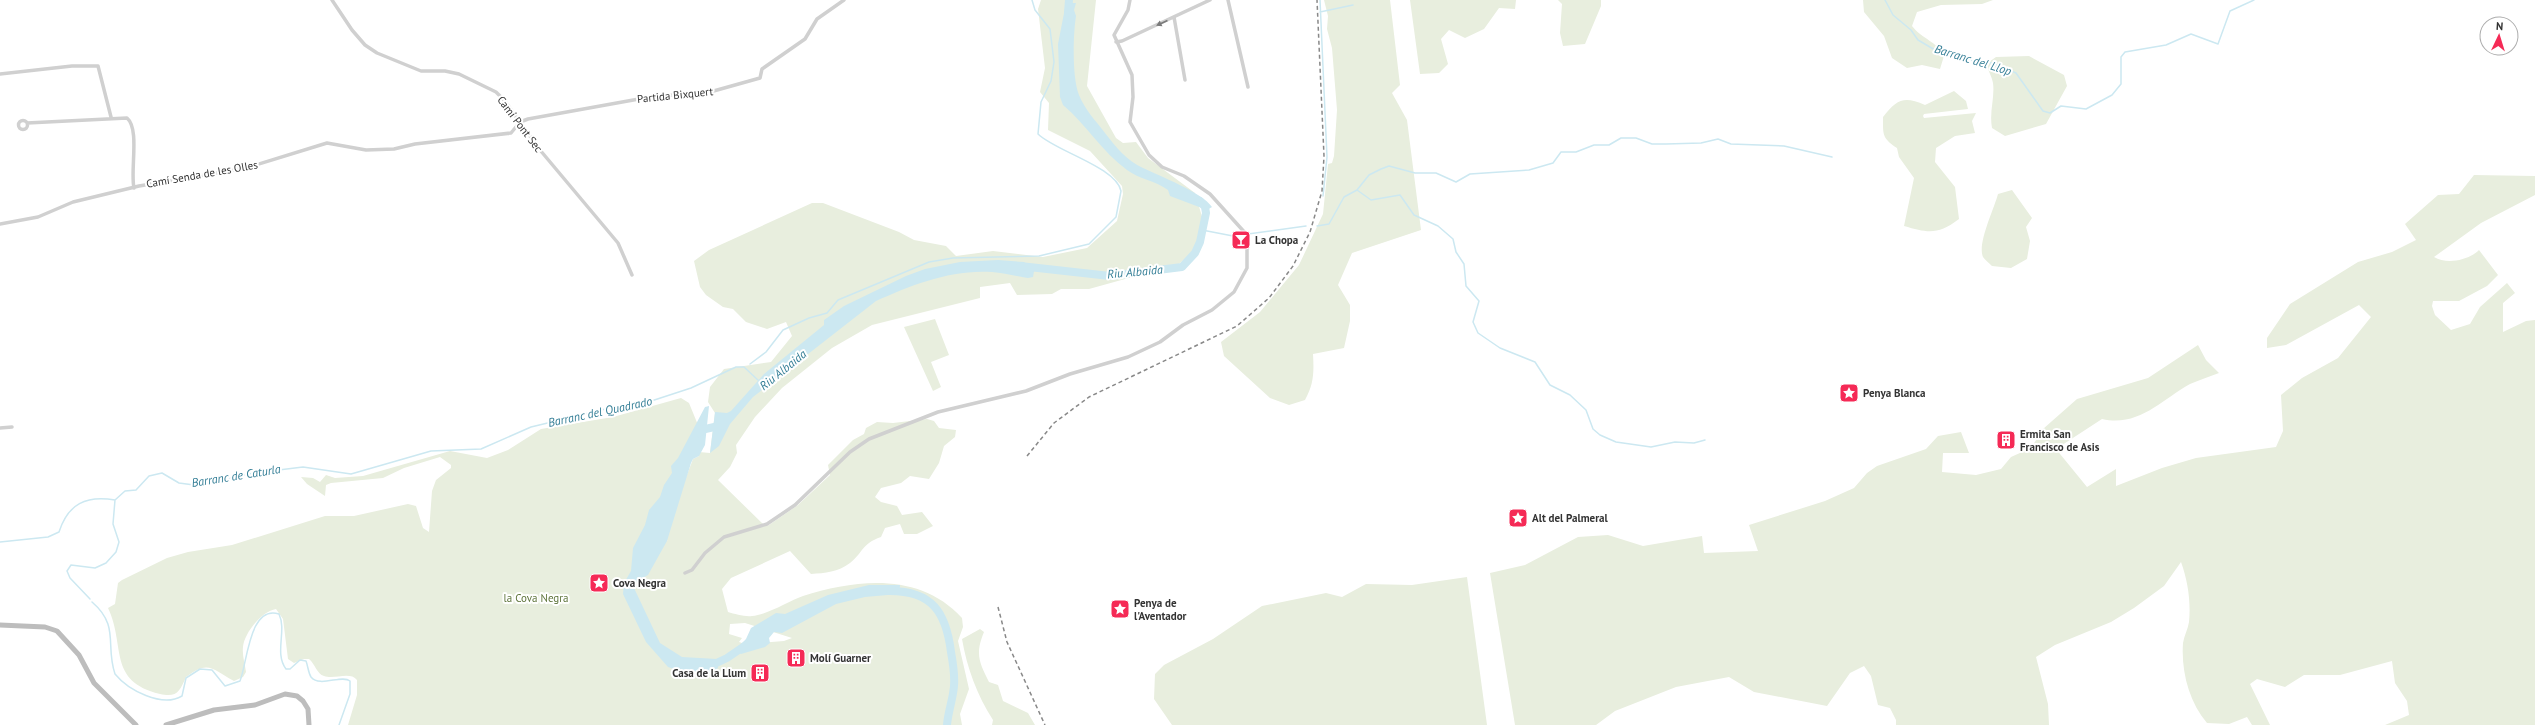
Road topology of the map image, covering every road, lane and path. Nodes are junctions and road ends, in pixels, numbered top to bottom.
1 (332, 0) edge
2 (844, 0) edge
3 (1130, 0) edge
4 (1210, 0) edge
5 (1228, 0) edge
6 (1174, 17) junction
7 (1116, 42) junction
8 (0, 74) edge
9 (1185, 80) dead end
10 (1248, 87) dead end
11 (111, 117) junction
12 (520, 122) junction
13 (27, 123) dead end
14 (134, 188) junction
15 (0, 224) edge
16 (632, 275) dead end
17 (12, 427) dead end
18 (0, 428) edge
19 (685, 574) dead end
20 (0, 625) edge
21 (136, 725) edge
22 (166, 725) edge
23 (309, 725) edge

1 - 12 street, Camí Pont Sec
2 - 12 street, Partida Bixquert
3 - 7 street
4 - 6 street
5 - 10 street
6 -> 7 street
6 - 9 street
7 - 19 street
8 - 11 street
11 - 13 street
11 - 14 street
12 - 14 street, Camí Senda de les Olles
12 - 16 street, Camí Pont Sec
14 - 15 street, Camí Senda de les Olles
17 - 18 street
20 - 21 main road
22 - 23 main road

